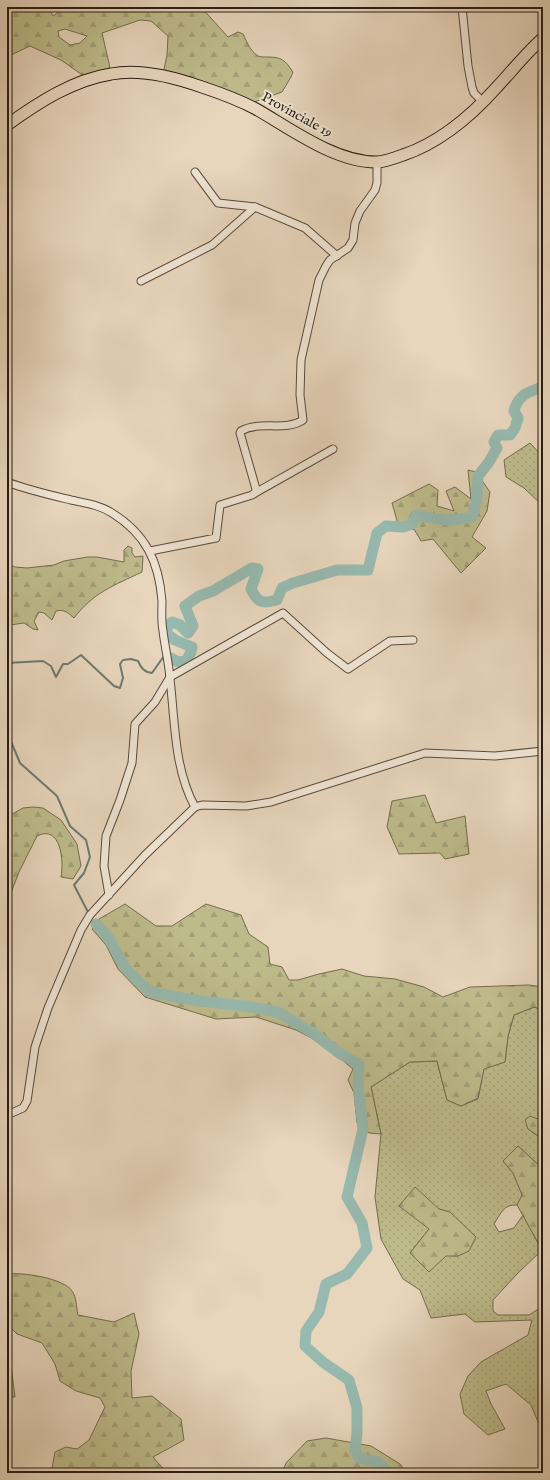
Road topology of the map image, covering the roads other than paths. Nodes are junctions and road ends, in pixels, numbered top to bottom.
1 (462, 7) edge
2 (543, 38) edge
3 (483, 102) junction
4 (7, 125) edge
5 (377, 163) junction
6 (195, 172) dead end
7 (255, 207) junction
8 (337, 256) junction
9 (140, 281) dead end
10 (333, 449) dead end
11 (7, 482) edge
12 (255, 492) junction
13 (150, 551) junction
14 (412, 640) dead end
15 (170, 677) junction
16 (543, 751) edge
17 (195, 807) junction
18 (109, 895) junction
19 (7, 1115) edge

1 - 3 street
2 - 3 main road, Provinciale 19
3 - 5 main road, Provinciale 19
4 - 5 main road, Provinciale 19
5 - 8 street
6 - 7 street
7 - 8 street
7 - 9 street
8 - 12 street
10 - 12 street
11 - 13 street
12 - 13 street
13 - 15 street
14 - 15 street
15 - 17 street
15 - 18 street
16 - 17 street
17 - 18 street
18 - 19 street

